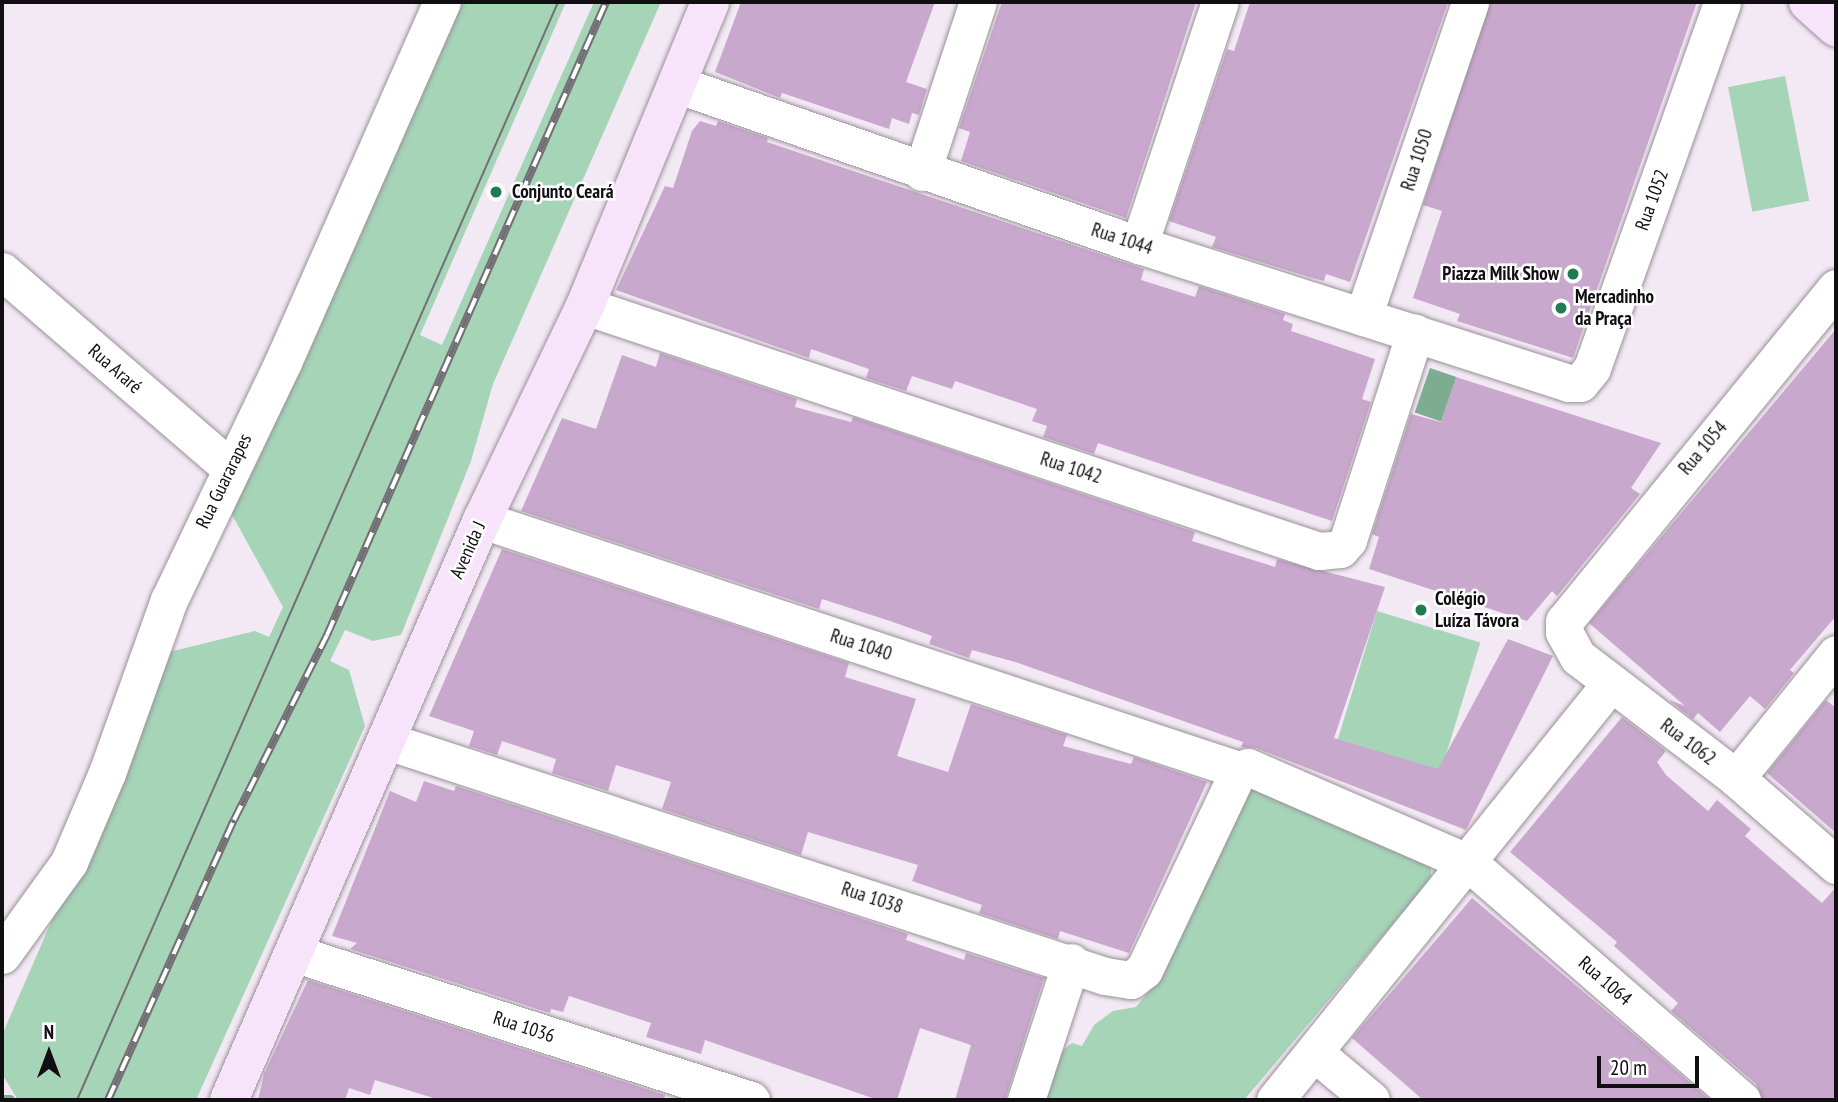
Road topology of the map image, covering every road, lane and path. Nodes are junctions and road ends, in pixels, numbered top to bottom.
1 (442, 2) edge
2 (710, 2) edge
3 (978, 2) edge
4 (1220, 2) edge
5 (1470, 2) edge
6 (1722, 2) edge
7 (1808, 2) edge
8 (1836, 27) edge
9 (679, 85) junction
10 (922, 172) junction
11 (1139, 245) junction
12 (2, 271) edge
13 (1836, 288) edge
14 (585, 306) junction
15 (1363, 317) junction
16 (1415, 333) junction
17 (1568, 383) joint
18 (229, 467) junction
19 (482, 520) junction
20 (1571, 608) joint
21 (1836, 654) edge
22 (1610, 684) junction
23 (387, 741) junction
24 (1239, 770) junction
25 (1736, 778) junction
26 (1469, 863) junction
27 (1836, 865) edge
28 (296, 954) junction
29 (2, 955) edge
30 (1071, 962) junction
31 (1315, 1053) junction
32 (229, 1100) edge
33 (751, 1100) edge
34 (1026, 1100) edge
35 (1275, 1100) edge
36 (1371, 1100) edge
37 (1742, 1100) edge

1 - 18 street, Rua Guararapes
2 - 9 street, Avenida J
3 - 10 street
4 - 11 street
5 - 15 street, Rua 1050
6 - 17 street, Rua 1052
7 - 8 street
9 - 10 street, Rua 1044
9 - 14 street, Avenida J
10 - 11 street, Rua 1044
11 - 15 street, Rua 1044
12 - 18 street, Rua Araré
13 - 20 street, Rua 1054
14 - 16 street, Rua 1042
14 - 19 street, Avenida J
15 - 16 street, Rua 1044
16 - 17 street, Rua 1044
18 - 29 street, Rua Guararapes
19 - 23 street, Avenida J
19 - 24 street, Rua 1040
20 - 22 street, Rua 1062
21 - 25 street
22 - 25 street, Rua 1062
22 - 26 street
23 - 28 street, Avenida J
23 - 30 street, Rua 1038
24 - 26 street, Rua 1040
24 - 30 street, Rua 1038
25 - 27 street, Rua 1062
26 - 31 street
26 - 37 street, Rua 1064
28 - 32 street, Avenida J
28 - 33 street, Rua 1036
30 - 34 street
31 - 35 street
31 - 36 street

